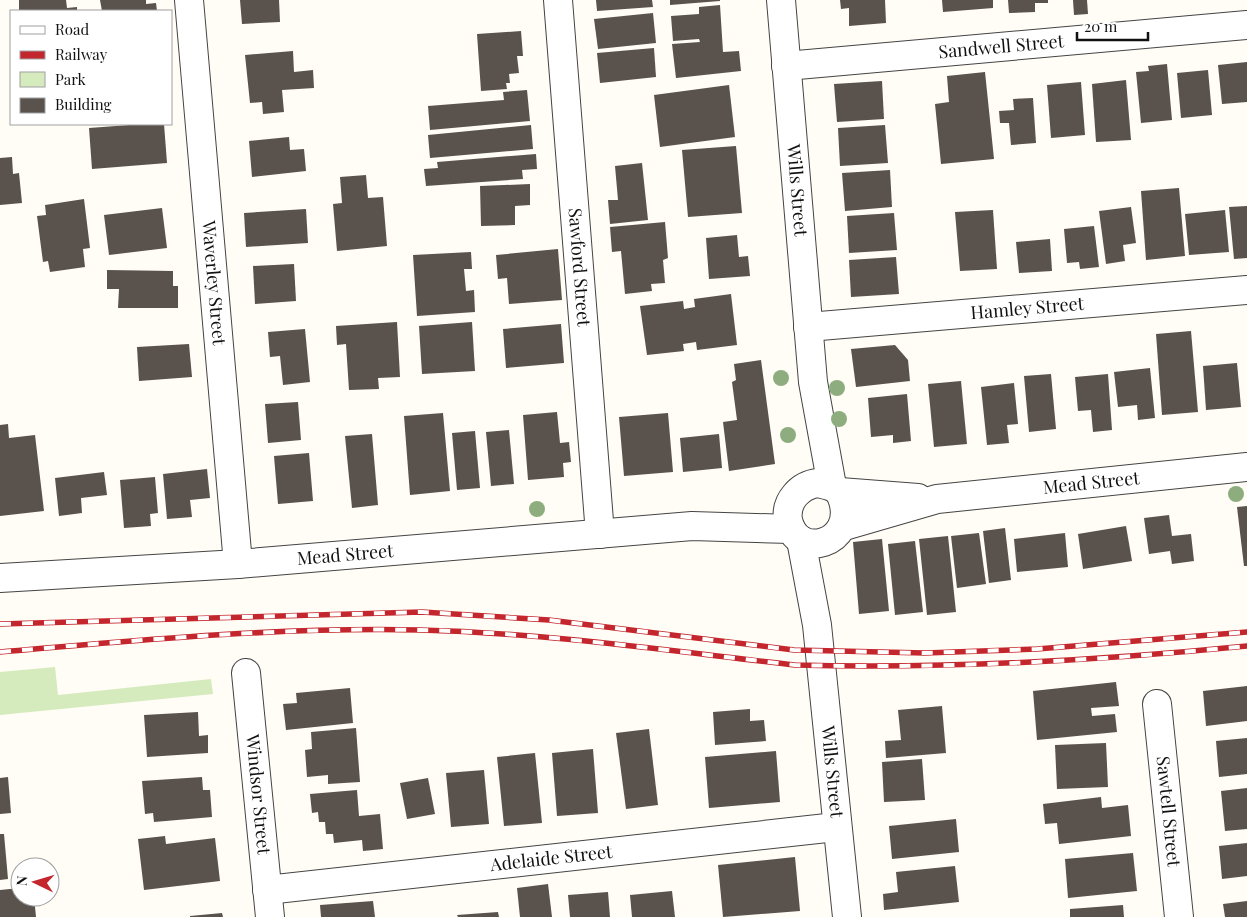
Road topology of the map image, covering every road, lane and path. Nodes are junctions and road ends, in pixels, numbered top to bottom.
1 (189, 0) edge
2 (558, 0) edge
3 (780, 0) edge
4 (1247, 25) edge
5 (786, 66) junction
6 (1247, 290) edge
7 (808, 328) junction
8 (1247, 467) edge
9 (937, 499) junction
10 (810, 506) junction
11 (836, 533) junction
12 (600, 534) junction
13 (238, 564) junction
14 (0, 578) edge
15 (817, 625) junction
16 (246, 673) dead end
17 (1157, 704) dead end
18 (836, 828) junction
19 (267, 890) junction
20 (270, 917) edge
21 (847, 917) edge
22 (1179, 917) edge

1 - 13 street, Waverley Street
2 - 12 street, Sawford Street
3 - 5 street, Wills Street
4 - 5 street, Sandwell Street
5 - 7 street, Wills Street
6 - 7 street, Hamley Street
7 - 10 street, Wills Street
8 - 9 street, Mead Street
9 - 10 street, Mead Street
9 - 11 street, Mead Street
10 - 11 street, Mead Street
10 - 11 street, Wills Street
10 - 12 street, Mead Street
10 - 15 street, Wills Street
11 - 15 street, Wills Street
12 - 13 street, Mead Street
13 - 14 street, Mead Street
15 - 18 street, Wills Street
16 - 19 street, Windsor Street
17 - 22 street, Sawtell Street
18 - 19 street, Adelaide Street
18 - 21 street, Wills Street
19 - 20 street, Windsor Street

